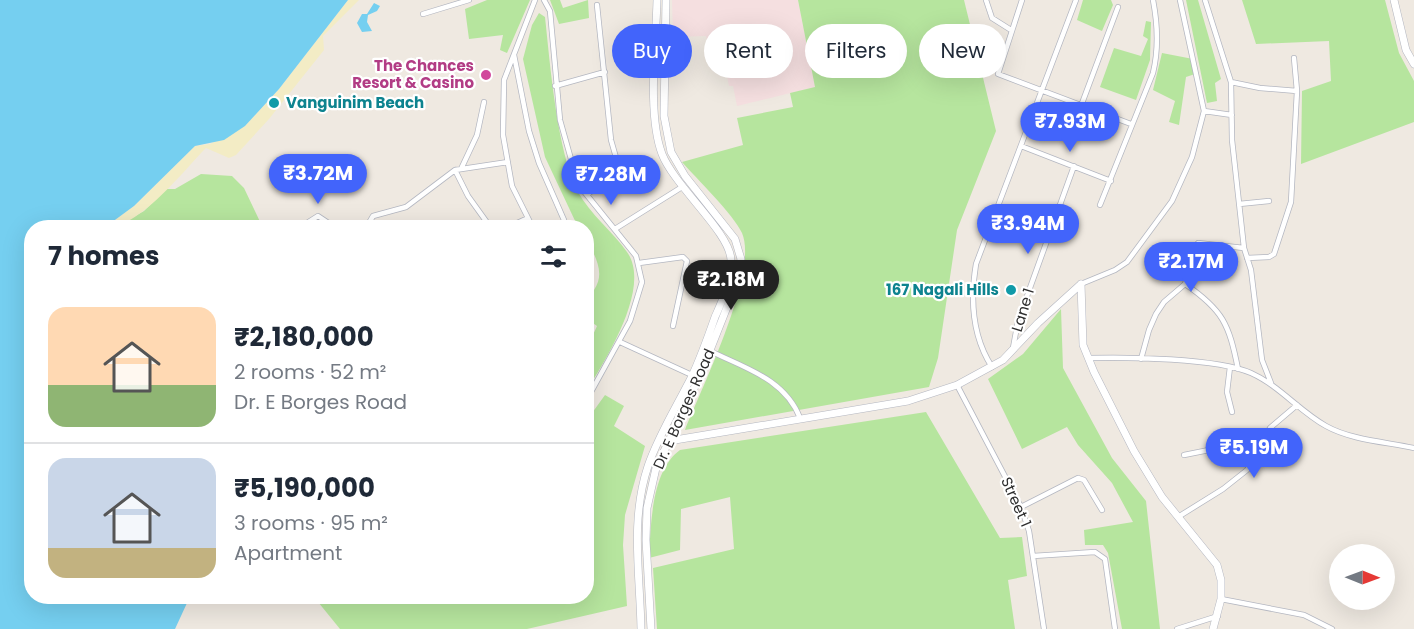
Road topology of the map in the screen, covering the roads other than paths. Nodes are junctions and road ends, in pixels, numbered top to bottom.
1 (470, 0) edge
2 (535, 0) edge
3 (544, 0) edge
4 (657, 0) edge
5 (666, 0) edge
6 (986, 0) edge
7 (1022, 0) edge
8 (1076, 0) edge
9 (1153, 0) edge
10 (1180, 0) edge
11 (1205, 0) edge
12 (1394, 0) edge
13 (597, 5) dead end
14 (1118, 7) dead end
15 (423, 14) dead end
16 (1011, 30) junction
17 (514, 55) junction
18 (1294, 57) dead end
19 (1414, 64) edge
20 (605, 72) junction
21 (1231, 82) junction
22 (555, 86) junction
23 (1297, 91) junction
24 (1040, 92) junction
25 (484, 102) dead end
26 (1081, 106) junction
27 (1204, 111) junction
28 (1232, 115) junction
29 (1131, 124) junction
30 (1021, 146) junction
31 (508, 162) junction
32 (1074, 166) junction
33 (458, 169) junction
34 (1111, 181) junction
35 (682, 187) junction
36 (587, 195) junction
37 (1269, 201) dead end
38 (1239, 204) junction
39 (1100, 205) dead end
40 (526, 219) edge
41 (371, 220) edge
42 (485, 220) edge
43 (564, 220) dead end
44 (615, 229) junction
45 (1244, 248) junction
46 (1247, 258) junction
47 (639, 263) junction
48 (1082, 284) junction
49 (1185, 284) junction
50 (673, 326) dead end
51 (620, 342) junction
52 (710, 351) junction
53 (1012, 353) junction
54 (1088, 358) junction
55 (1141, 359) junction
56 (992, 367) junction
57 (1230, 367) junction
58 (1238, 369) junction
59 (696, 377) junction
60 (1271, 383) junction
61 (957, 385) junction
62 (594, 387) edge
63 (1297, 405) junction
64 (1232, 412) dead end
65 (800, 418) junction
66 (669, 441) junction
67 (1414, 448) edge
68 (1256, 450) junction
69 (1184, 455) dead end
70 (1021, 507) junction
71 (1102, 510) dead end
72 (1178, 517) junction
73 (1033, 556) junction
74 (1221, 599) junction
75 (1218, 616) junction
76 (1115, 626) edge
77 (641, 629) edge
78 (651, 629) edge
79 (1044, 629) edge
80 (1178, 629) edge
81 (1213, 629) edge
82 (1332, 629) edge

1 - 15 street
2 - 17 street
3 - 22 street
4 - 35 main road, Dr. E Borges Road
5 - 52 main road, Dr. E Borges Road
6 - 16 street
7 - 16 street
8 - 24 street
9 - 29 street
10 - 27 street
11 - 21 street
12 - 19 main road
13 - 20 street
14 - 26 street
16 - 24 street
17 - 31 street
17 - 43 street
18 - 23 street
20 - 22 street
20 - 36 street
21 - 23 street
21 - 28 street
22 - 36 street
23 - 46 street
24 - 26 street
24 - 30 street
25 - 33 street
26 - 29 street
27 - 28 street
27 - 48 street
28 - 38 street
29 - 34 street
30 - 32 street
30 - 56 street
31 - 33 street
31 - 40 street
32 - 34 street
32 - 53 street, Lane 1
33 - 41 street
33 - 42 street
34 - 39 street
35 - 44 street
35 - 59 main road, Dr. E Borges Road
36 - 44 street
37 - 38 street
38 - 45 street
44 - 47 street
45 - 46 street
45 - 49 street
46 - 60 street
47 - 50 street
47 - 51 street
48 - 53 main road
48 - 54 main road
49 - 55 street
49 - 58 street
51 - 59 street
51 - 62 street
52 - 59 main road, Dr. E Borges Road
52 - 65 street
53 - 56 main road
54 - 55 street
54 - 72 main road
55 - 57 street
56 - 61 main road
57 - 58 street
57 - 64 street
58 - 60 street
59 - 66 main road, Dr. E Borges Road
59 - 77 main road, Dr. E Borges Road
60 - 63 street
61 - 65 main road
61 - 70 street, Street 1
63 - 67 street
63 - 68 street
65 - 66 main road
66 - 78 main road, Dr. E Borges Road
68 - 69 street
68 - 72 street
70 - 71 street
70 - 73 street, Street 1
72 - 74 main road
73 - 76 street
73 - 79 street, Street 1
74 - 75 main road
74 - 82 street
75 - 80 street
75 - 81 main road

